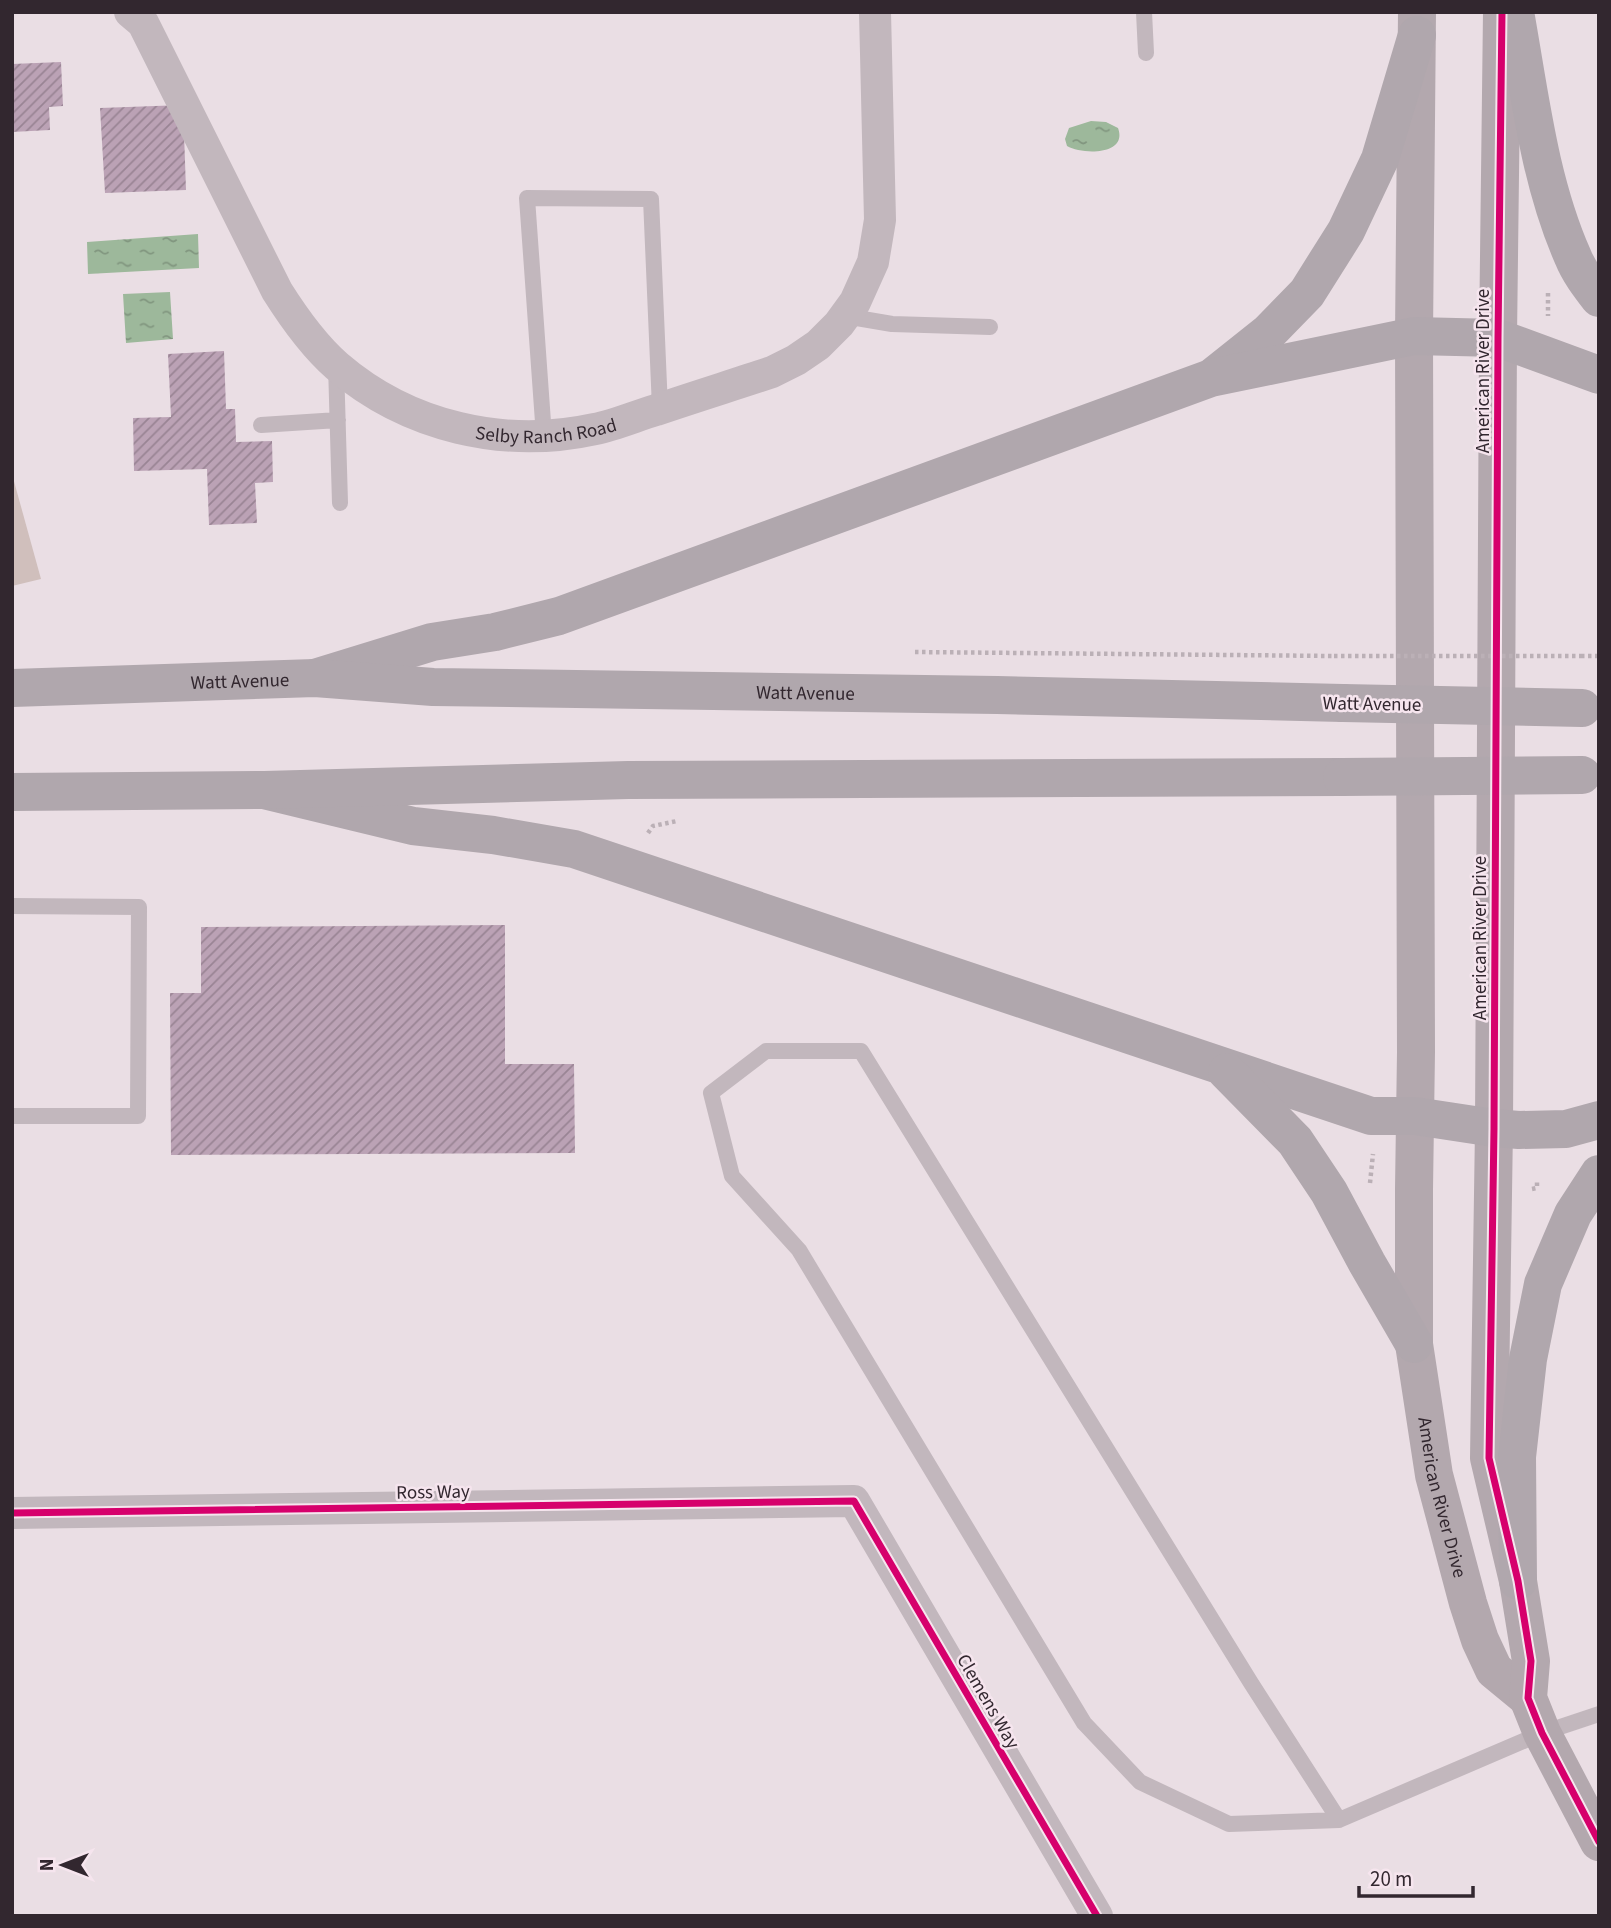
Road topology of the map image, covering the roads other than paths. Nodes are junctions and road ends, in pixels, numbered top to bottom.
1 (130, 12) edge
2 (875, 12) edge
3 (1144, 12) edge
4 (1502, 12) edge
5 (1515, 12) edge
6 (1417, 24) edge
7 (152, 26) edge
8 (1146, 53) dead end
9 (1599, 298) edge
10 (845, 316) junction
11 (990, 327) dead end
12 (1414, 336) junction
13 (1497, 338) junction
14 (336, 365) junction
15 (1599, 374) edge
16 (1211, 378) junction
17 (660, 408) junction
18 (338, 420) junction
19 (261, 425) dead end
20 (544, 436) junction
21 (340, 503) dead end
22 (314, 678) junction
23 (12, 688) edge
24 (1590, 708) edge
25 (1590, 775) edge
26 (264, 790) junction
27 (12, 792) edge
28 (12, 906) edge
29 (1221, 1066) junction
30 (12, 1116) edge
31 (1415, 1116) junction
32 (1599, 1120) edge
33 (1494, 1128) junction
34 (1599, 1174) edge
35 (1414, 1343) junction
36 (854, 1501) joint
37 (12, 1513) edge
38 (1518, 1581) junction
39 (1528, 1698) junction
40 (1599, 1714) edge
41 (1542, 1733) junction
42 (1339, 1820) junction
43 (1599, 1842) edge
44 (1097, 1916) edge

1 - 7 street, Selby Ranch Road
2 - 10 street, Selby Ranch Road
3 - 8 lane
4 - 13 street, American River Drive
5 - 9 main road
6 - 12 street, American River Drive
6 - 16 main road
7 - 14 street, Selby Ranch Road
10 - 11 lane
10 - 17 street, Selby Ranch Road
12 - 13 main road
12 - 16 main road
12 - 31 street, American River Drive
13 - 15 main road
13 - 33 street, American River Drive
14 - 18 lane
14 - 20 street, Selby Ranch Road
16 - 22 main road
17 - 20 street, Selby Ranch Road
17 - 20 lane
18 - 19 lane
18 - 21 lane
22 - 23 main road, Watt Avenue
22 - 24 main road, Watt Avenue, bridge
25 - 26 main road, bridge
26 - 27 main road
26 - 29 main road
28 - 30 lane
29 - 31 main road
29 - 35 main road
31 - 33 main road
31 - 35 street, American River Drive
32 - 33 main road
33 - 38 street, American River Drive
34 - 38 main road
35 - 39 street, American River Drive
36 - 37 street, Ross Way
36 - 44 street, Clemens Way
38 - 39 street, American River Drive
39 - 41 street, American River Drive
40 - 41 lane
41 - 42 lane
41 - 43 street, American River Drive
42 - 42 lane

